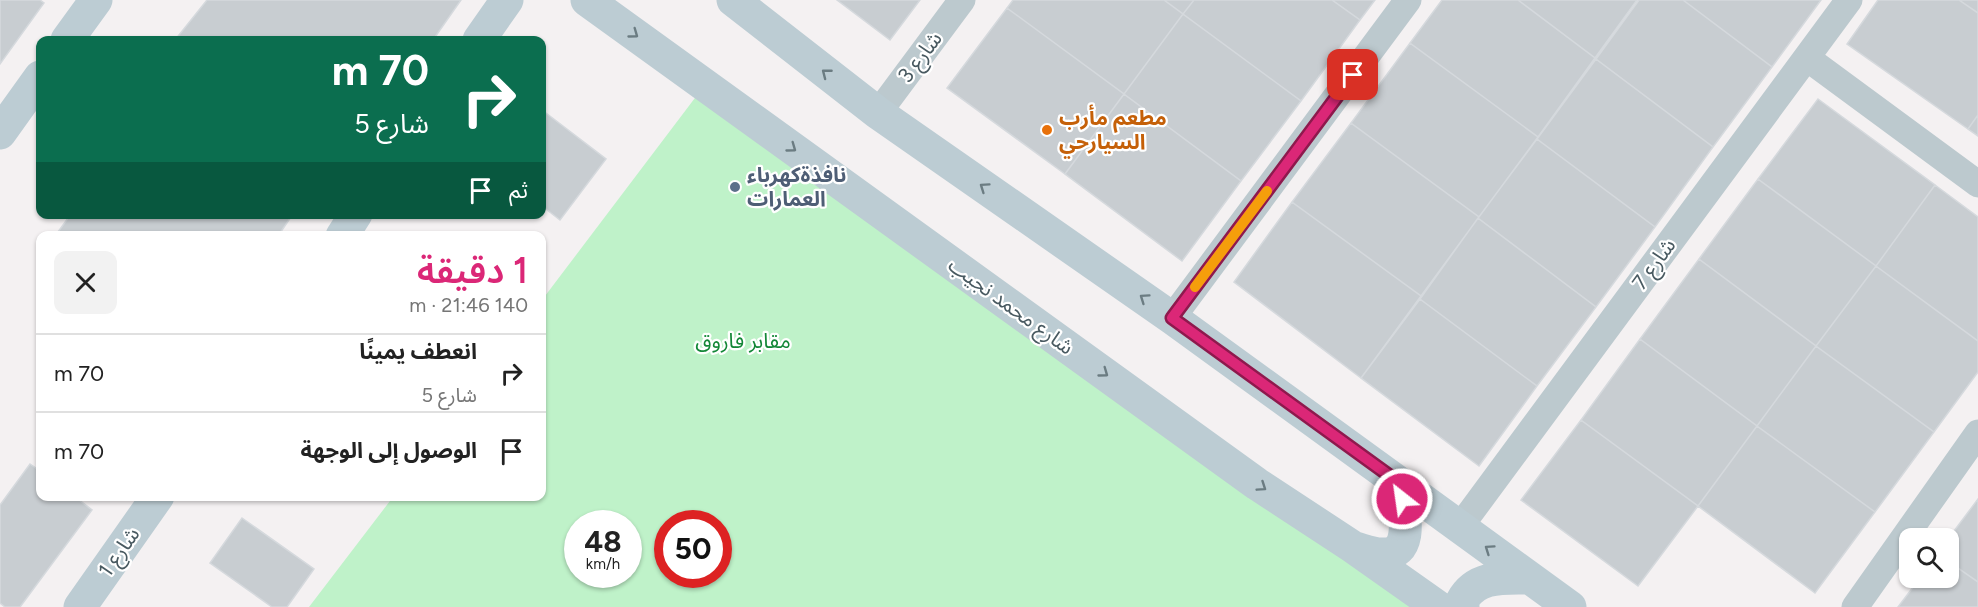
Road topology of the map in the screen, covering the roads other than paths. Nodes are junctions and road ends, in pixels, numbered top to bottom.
1 (96, 0) edge
2 (507, 0) edge
3 (586, 0) edge
4 (733, 0) edge
5 (962, 0) edge
6 (1408, 0) edge
7 (1848, 0) edge
8 (70, 36) edge
9 (482, 36) edge
10 (1807, 58) junction
11 (36, 83) edge
12 (878, 113) junction
13 (0, 134) edge
14 (1978, 184) edge
15 (1172, 318) junction
16 (1978, 433) edge
17 (1401, 484) junction
18 (154, 501) edge
19 (1460, 528) junction
20 (1353, 547) junction
21 (1530, 578) junction
22 (80, 607) edge
23 (1438, 607) edge
24 (1463, 607) edge
25 (1570, 607) edge
26 (1855, 607) edge

1 - 8 main road
2 - 9 main road
3 -> 20 main road, شارع محمد نجيب
12 -> 4 main road
5 - 12 street, شارع 3
6 - 15 street
7 - 10 street, شارع 7
10 - 14 street
10 - 19 street, شارع 7
11 - 13 main road
15 -> 12 main road
15 - 17 main road
16 - 26 street
17 - 19 main road
17 - 20 main road
18 - 22 main road, شارع 1
21 -> 19 main road
20 - 23 main road, شارع محمد نجيب
21 - 24 main road
21 - 25 main road

